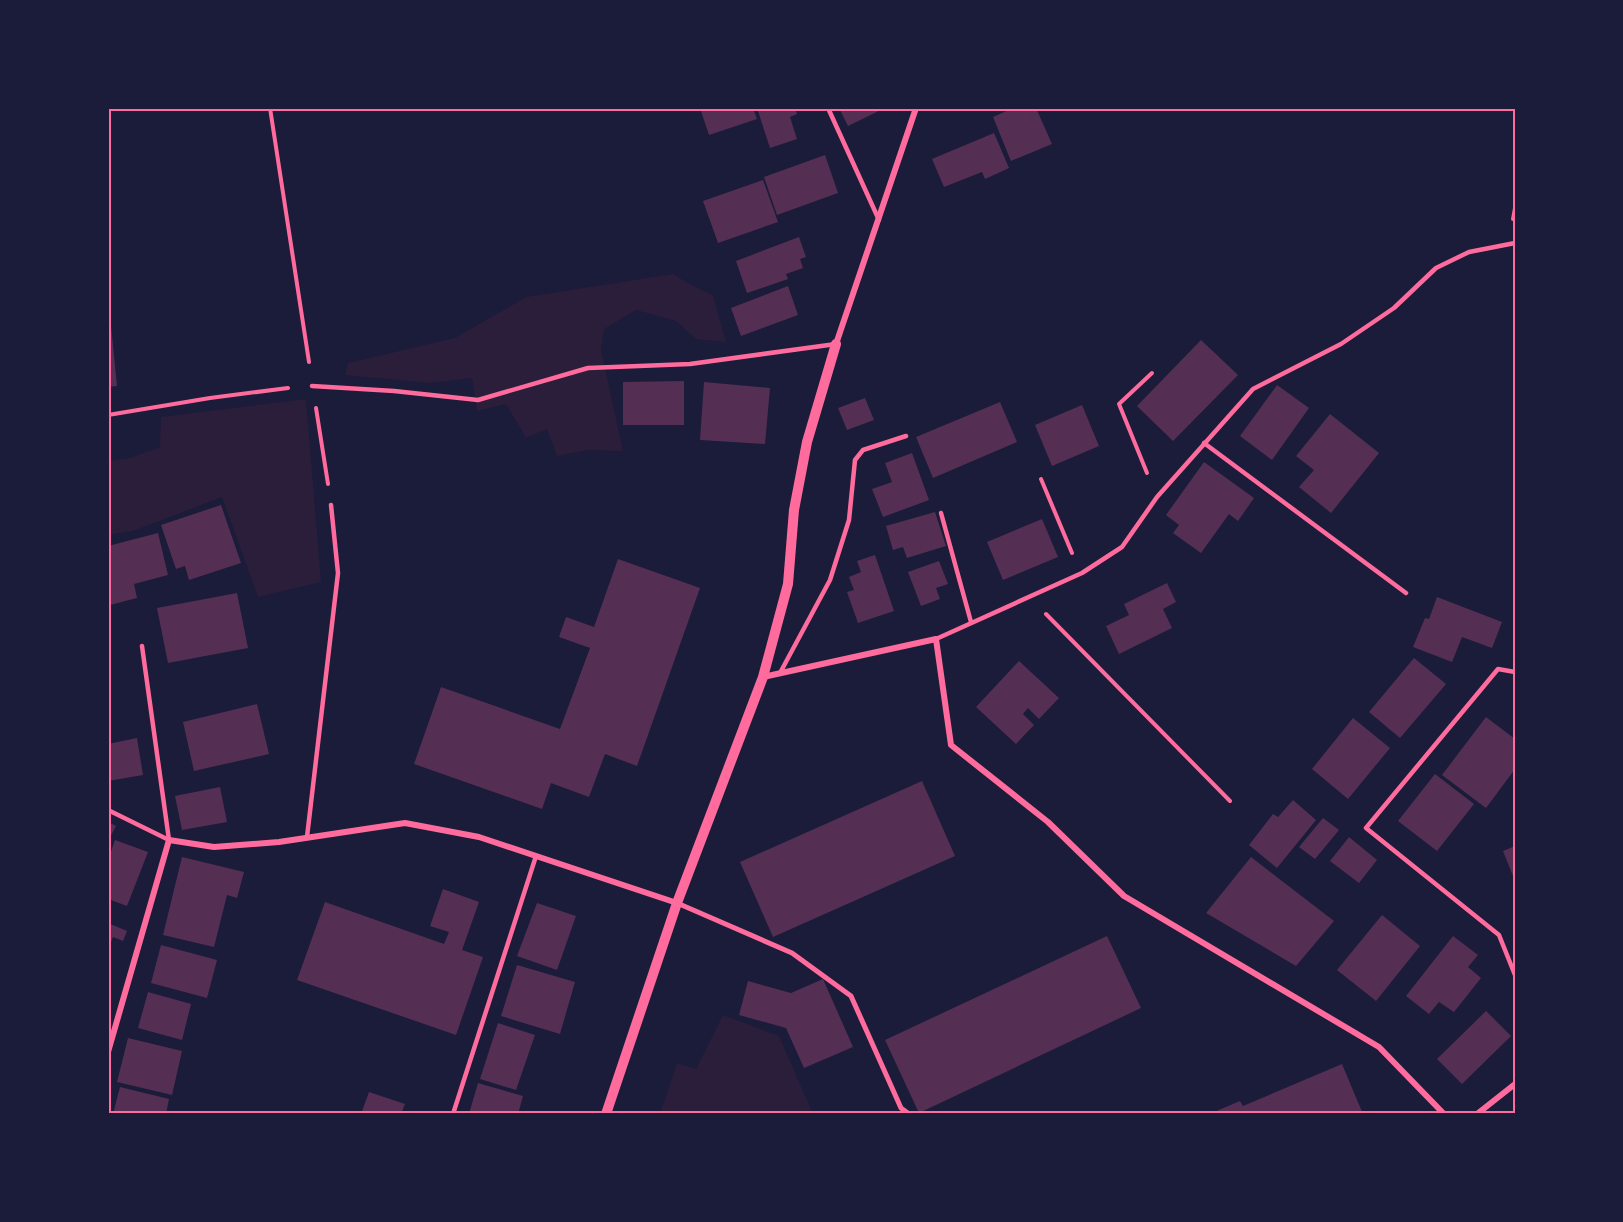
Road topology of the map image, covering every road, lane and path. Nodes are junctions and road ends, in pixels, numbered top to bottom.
1 (270, 108) edge
2 (338, 108) edge
3 (351, 108) edge
4 (828, 108) edge
5 (916, 108) edge
6 (879, 220) junction
7 (1515, 243) edge
8 (836, 344) junction
9 (1152, 373) dead end
10 (312, 386) junction
11 (108, 415) edge
12 (906, 436) dead end
13 (1204, 443) junction
14 (324, 466) dead end
15 (1041, 479) dead end
16 (1157, 497) junction
17 (332, 505) dead end
18 (940, 513) dead end
19 (1082, 573) junction
20 (1406, 593) dead end
21 (1029, 596) junction
22 (971, 622) junction
23 (936, 639) junction
24 (142, 646) dead end
25 (1515, 672) edge
26 (780, 673) junction
27 (763, 677) junction
28 (1230, 801) dead end
29 (108, 810) edge
30 (307, 837) junction
31 (169, 840) junction
32 (536, 856) junction
33 (677, 903) junction
34 (1515, 975) edge
35 (108, 1052) edge
36 (1515, 1084) edge
37 (453, 1114) edge
38 (606, 1114) edge
39 (909, 1114) edge
40 (1444, 1114) edge
41 (1477, 1114) edge

1 - 10 path
2 - 3 street
4 - 6 lane
5 - 6 street
6 - 8 street
7 - 13 lane
8 - 10 lane
8 - 27 street
9 - 16 path
10 - 11 path
10 - 14 path
12 - 26 lane
13 - 16 lane
13 - 20 lane
15 - 19 path
16 - 19 lane
17 - 30 lane
18 - 22 lane
19 - 21 lane
21 - 22 lane
21 - 28 path
22 - 23 lane
23 - 26 street
23 - 40 street
24 - 31 lane
25 - 34 lane
26 - 27 street
27 - 33 street
29 - 31 lane
30 - 31 street
30 - 32 street
31 - 35 street
32 - 33 street
32 - 37 lane
33 - 38 street
33 - 39 street
36 - 41 street

